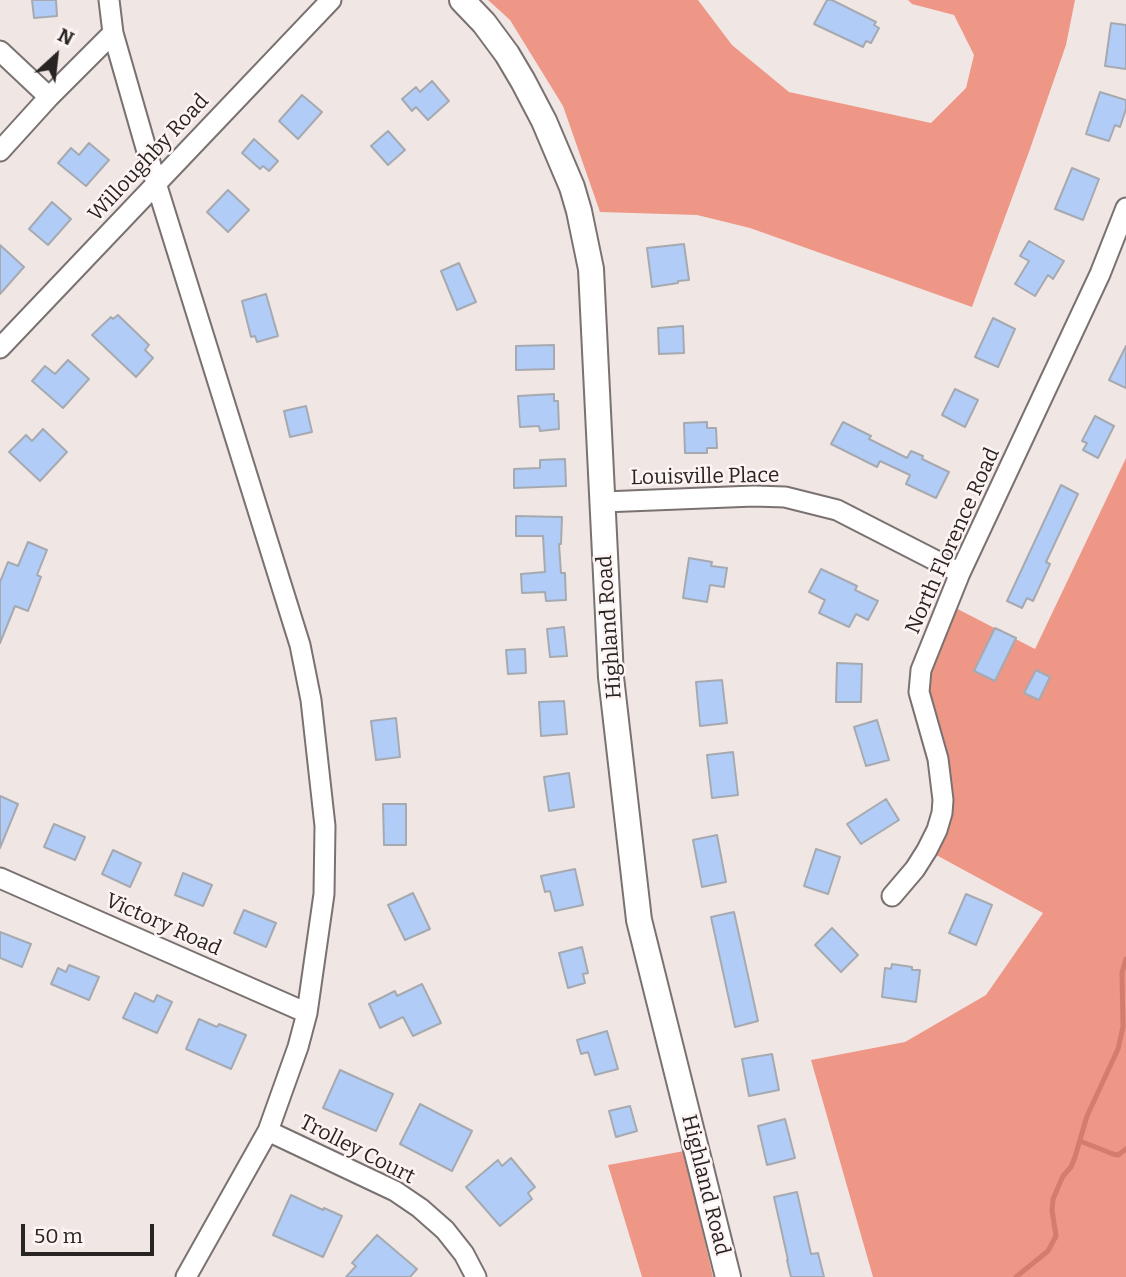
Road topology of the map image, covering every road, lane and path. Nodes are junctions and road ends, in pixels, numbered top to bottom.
1 (109, 0) edge
2 (331, 0) edge
3 (462, 0) edge
4 (113, 33) junction
5 (0, 51) edge
6 (50, 97) junction
7 (0, 151) edge
8 (156, 183) junction
9 (1126, 208) edge
10 (0, 348) edge
11 (603, 502) junction
12 (960, 573) junction
13 (0, 878) edge
14 (892, 896) dead end
15 (307, 1013) junction
16 (268, 1131) junction
17 (186, 1277) edge
18 (476, 1277) edge
19 (728, 1277) edge

1 - 4 street
2 - 8 street, Willoughby Road
3 - 11 street, Highland Road
4 - 6 street
4 - 8 street
5 - 6 street
6 - 7 street
8 - 10 street, Willoughby Road
8 - 15 street
9 - 12 street, North Florence Road
11 - 12 street, Louisville Place
11 - 19 street, Highland Road
12 - 14 street, North Florence Road
13 - 15 street, Victory Road
15 - 16 street
16 - 17 street
16 - 18 street, Trolley Court

